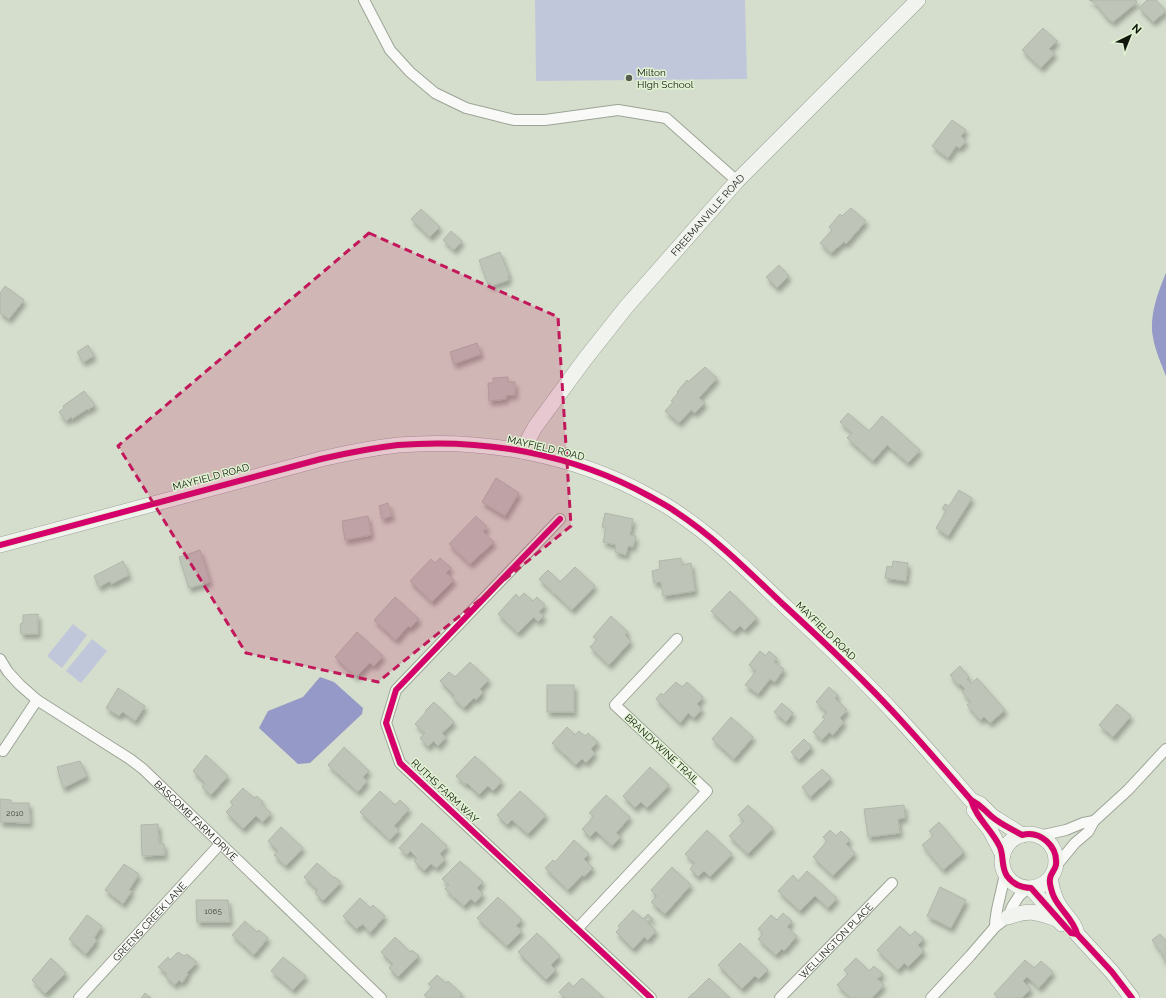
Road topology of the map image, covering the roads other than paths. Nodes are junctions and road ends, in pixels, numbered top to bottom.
1 (364, 0) edge
2 (918, 0) edge
3 (737, 181) junction
4 (522, 451) junction
5 (560, 520) dead end
6 (0, 545) edge
7 (677, 640) dead end
8 (0, 659) edge
9 (37, 700) junction
10 (1166, 749) edge
11 (2, 750) dead end
12 (971, 800) junction
13 (1094, 821) junction
14 (1022, 835) junction
15 (1039, 836) junction
16 (220, 844) junction
17 (1003, 855) junction
18 (1005, 871) junction
19 (1053, 872) junction
20 (892, 883) dead end
21 (1030, 888) junction
22 (1008, 917) junction
23 (1057, 919) junction
24 (995, 927) junction
25 (577, 929) junction
26 (1077, 934) junction
27 (79, 998) edge
28 (381, 998) edge
29 (651, 998) edge
30 (780, 998) edge
31 (930, 998) edge
32 (1132, 998) edge

1 - 3 street
2 - 3 street, FREEMANVILLE ROAD
3 - 4 street, FREEMANVILLE ROAD
4 - 6 street, MAYFIELD ROAD
4 - 12 street, MAYFIELD ROAD
5 - 25 street, RUTHS FARM WAY
7 - 25 street, BRANDYWINE TRAIL
8 - 9 street, BASCOMB FARM DRIVE
9 - 11 street
9 - 16 street, BASCOMB FARM DRIVE
10 - 13 street
12 - 14 street, MAYFIELD ROAD
12 - 17 street, MAYFIELD ROAD
13 - 15 street
13 - 19 street
14 - 15 street
14 - 17 street
15 - 19 street
16 - 27 street, GREENS CREEK LANE
16 - 28 street, BASCOMB FARM DRIVE
17 - 18 street
18 - 21 street
18 - 24 street
19 - 21 street
19 - 26 street
20 - 30 street, WELLINGTON PLACE
21 - 22 street
21 - 23 street
22 - 23 street
22 - 24 street
23 - 26 street
24 - 31 street
25 - 29 street, RUTHS FARM WAY
26 - 32 street

